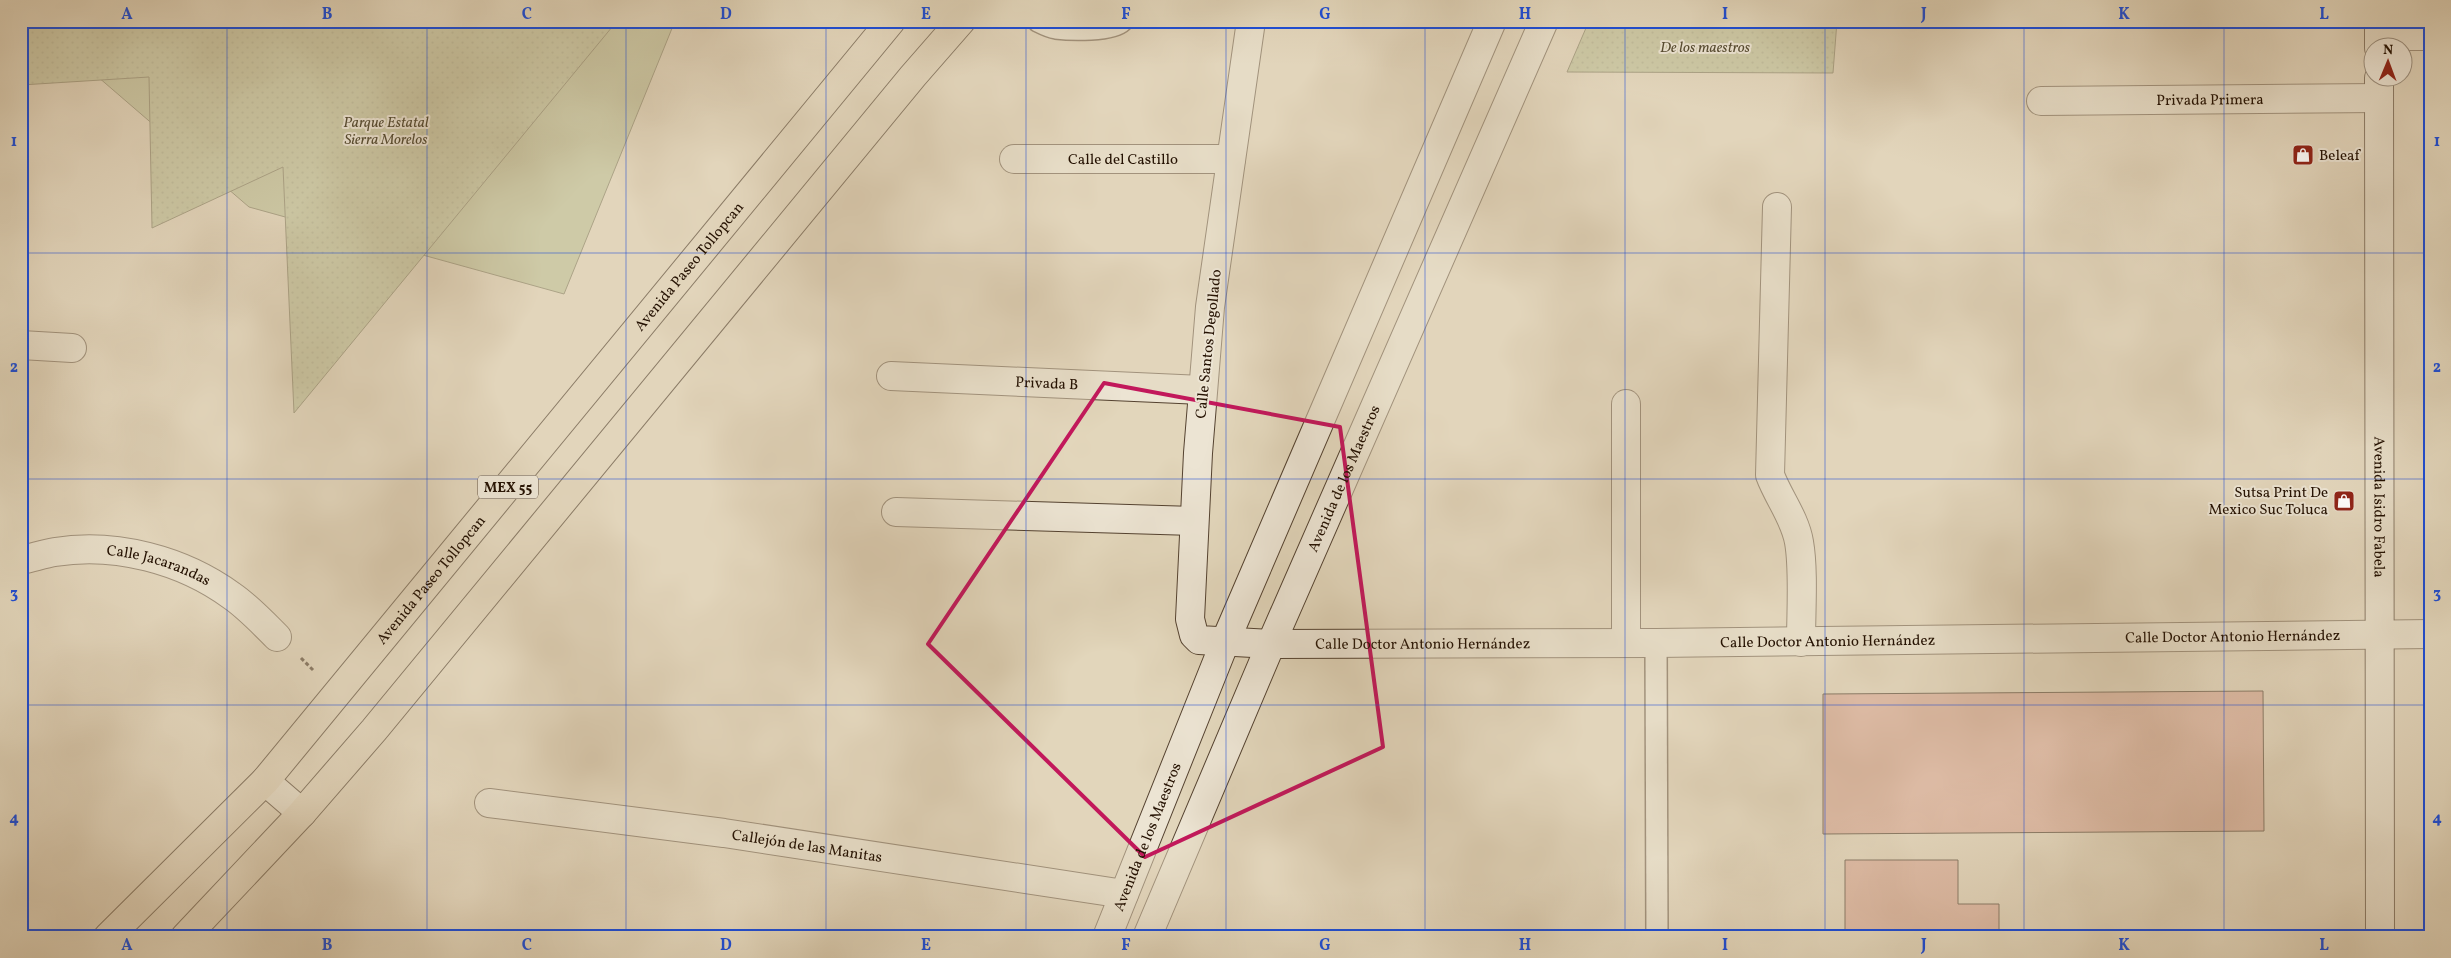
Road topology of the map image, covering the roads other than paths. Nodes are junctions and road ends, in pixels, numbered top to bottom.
1 (891, 21) edge
2 (962, 21) edge
3 (1038, 21) edge
4 (1122, 21) edge
5 (1251, 21) edge
6 (1492, 21) edge
7 (1544, 21) edge
8 (2379, 35) edge
9 (2430, 36) edge
10 (2379, 88) edge
11 (2041, 101) dead end
12 (1231, 158) junction
13 (1014, 159) dead end
14 (1777, 207) dead end
15 (21, 345) edge
16 (72, 348) dead end
17 (892, 376) dead end
18 (1202, 390) junction
19 (1626, 404) dead end
20 (896, 512) dead end
21 (1194, 521) junction
22 (21, 560) edge
23 (2430, 634) edge
24 (2380, 635) junction
25 (277, 636) road end
26 (1225, 642) junction
27 (1801, 642) junction
28 (1626, 643) junction
29 (1656, 643) junction
30 (1271, 644) junction
31 (265, 781) junction
32 (489, 803) dead end
33 (302, 813) junction
34 (1124, 894) junction
35 (108, 937) edge
36 (185, 937) edge
37 (1107, 937) edge
38 (1147, 937) edge
39 (1657, 937) edge
40 (2380, 937) edge

1 - 31 highway, Avenida Paseo Tollopcan / MEX 55
2 - 33 highway, MEX 55
3 - 4 lane
5 - 12 street, Calle Santos Degollado
6 - 26 street, Avenida de los Maestros
7 - 30 street, Avenida de los Maestros
8 - 9 street
10 - 11 street, Privada Primera
10 - 24 street, Avenida Isidro Fabela
12 - 13 street, Calle del Castillo
12 - 18 street, Calle Santos Degollado
14 - 27 street
15 - 16 street
17 - 18 street, Privada B
18 - 21 street, Calle Santos Degollado
19 - 28 street
20 - 21 street
21 - 26 street, Calle Santos Degollado
22 - 25 street, Calle Jacarandas
23 - 24 street, Calle Doctor Antonio Hernández
24 - 27 street, Calle Doctor Antonio Hernández
24 - 40 street, Avenida Isidro Fabela
26 - 30 street, Calle Doctor Antonio Hernández
26 - 34 street, Avenida de los Maestros
27 - 29 street, Calle Doctor Antonio Hernández
28 - 29 street, Calle Doctor Antonio Hernández
28 - 30 street, Calle Doctor Antonio Hernández
29 - 39 lane
30 - 38 street, Avenida de los Maestros
31 - 33 street
31 - 35 highway, Avenida Paseo Tollopcan / MEX 55
32 - 34 street, Callejón de las Manitas
33 - 36 highway, MEX 55
34 - 37 street, Avenida de los Maestros

